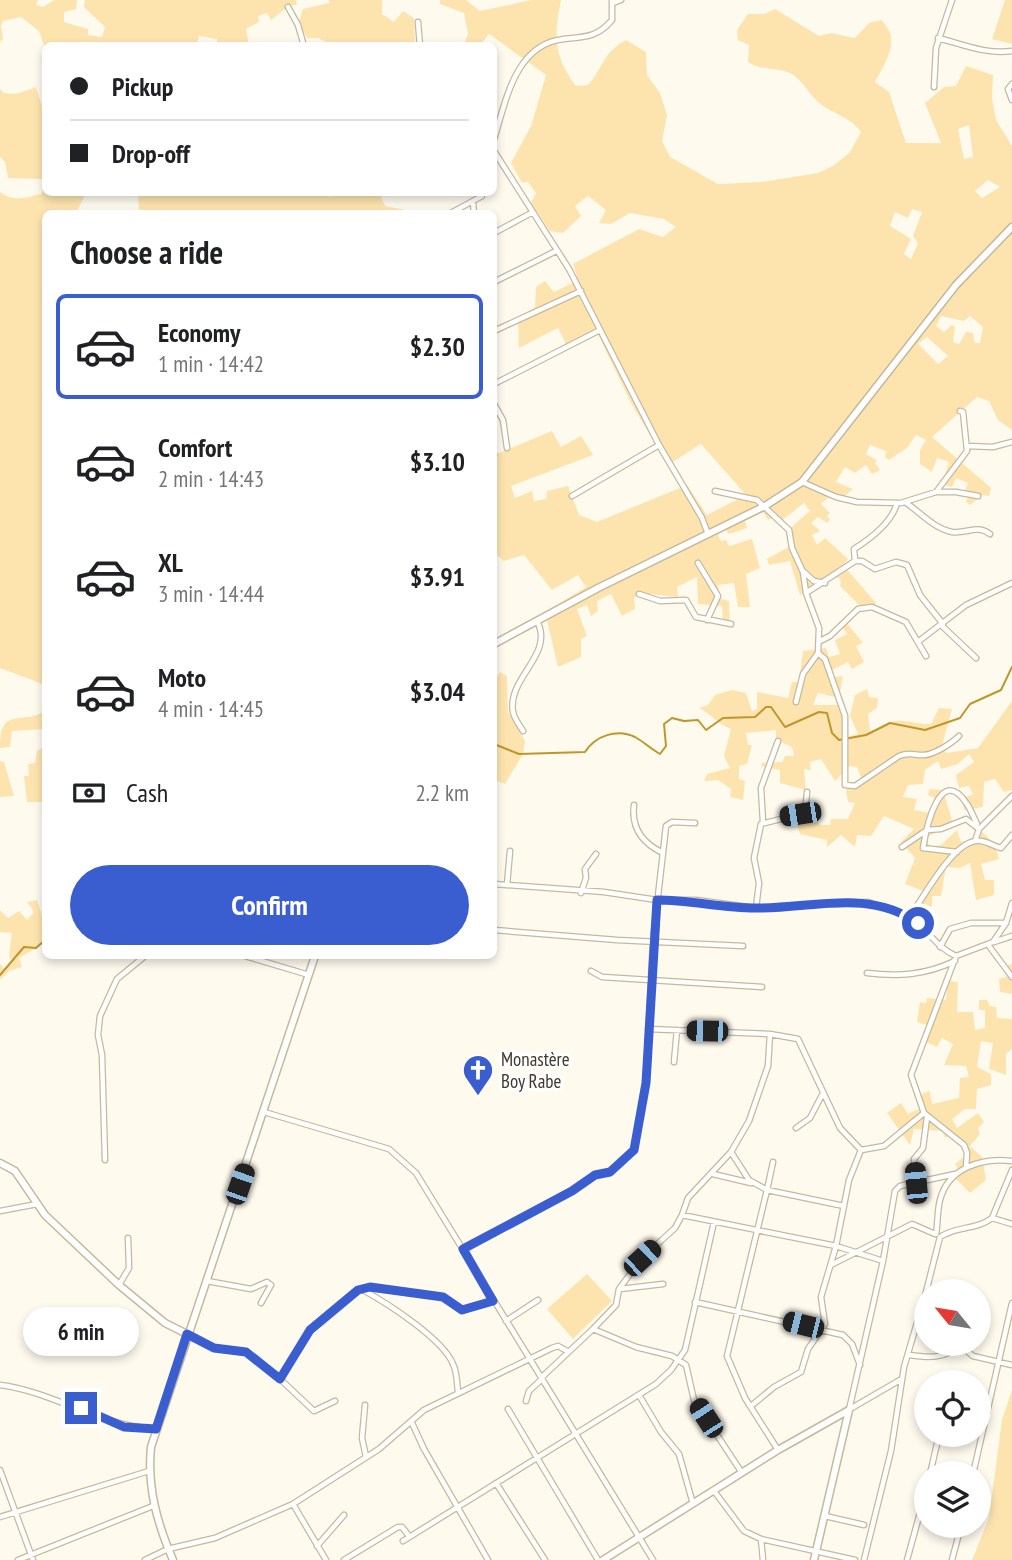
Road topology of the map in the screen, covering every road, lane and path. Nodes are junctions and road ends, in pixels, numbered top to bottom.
1 (621, 0) edge
2 (952, 0) edge
3 (613, 2) edge
4 (288, 7) dead end
5 (418, 22) dead end
6 (938, 38) junction
7 (303, 42) edge
8 (420, 42) edge
9 (1012, 51) edge
10 (1012, 83) edge
11 (934, 87) dead end
12 (1012, 100) edge
13 (497, 111) edge
14 (503, 112) junction
15 (497, 130) edge
16 (497, 157) edge
17 (482, 196) edge
18 (473, 201) junction
19 (456, 210) edge
20 (474, 210) edge
21 (533, 211) junction
22 (1012, 227) edge
23 (497, 231) edge
24 (556, 251) junction
25 (497, 280) edge
26 (580, 291) junction
27 (497, 330) edge
28 (600, 330) junction
29 (497, 382) edge
30 (497, 409) edge
31 (960, 411) dead end
32 (1012, 442) edge
33 (659, 445) junction
34 (968, 446) junction
35 (507, 448) dead end
36 (802, 482) junction
37 (715, 491) dead end
38 (936, 492) junction
39 (572, 496) dead end
40 (978, 496) dead end
41 (904, 502) junction
42 (897, 503) junction
43 (765, 506) junction
44 (990, 534) dead end
45 (708, 535) junction
46 (855, 561) junction
47 (698, 563) dead end
48 (803, 572) junction
49 (825, 583) junction
50 (1012, 583) edge
51 (806, 593) junction
52 (639, 594) dead end
53 (537, 620) junction
54 (707, 620) junction
55 (731, 624) dead end
56 (942, 625) junction
57 (819, 641) junction
58 (919, 641) junction
59 (497, 642) edge
60 (818, 653) junction
61 (926, 656) dead end
62 (976, 657) dead end
63 (796, 702) dead end
64 (523, 731) dead end
65 (959, 736) dead end
66 (778, 741) dead end
67 (807, 792) dead end
68 (1012, 796) edge
69 (634, 805) dead end
70 (763, 822) junction
71 (695, 823) dead end
72 (978, 827) junction
73 (927, 830) junction
74 (1012, 835) edge
75 (975, 841) junction
76 (902, 847) dead end
77 (510, 851) dead end
78 (663, 853) junction
79 (957, 853) junction
80 (596, 854) dead end
81 (497, 884) edge
82 (507, 885) junction
83 (581, 892) junction
84 (657, 900) junction
85 (1012, 903) edge
86 (756, 908) junction
87 (905, 915) junction
88 (1006, 923) junction
89 (497, 930) edge
90 (1012, 936) edge
91 (653, 940) junction
92 (991, 944) junction
93 (743, 946) dead end
94 (940, 947) junction
95 (141, 959) edge
96 (255, 959) edge
97 (314, 959) edge
98 (955, 959) junction
99 (591, 971) dead end
100 (867, 972) dead end
101 (309, 975) junction
102 (1012, 977) edge
103 (653, 981) junction
104 (762, 987) dead end
105 (648, 1029) junction
106 (677, 1030) junction
107 (770, 1034) junction
108 (674, 1062) dead end
109 (822, 1094) junction
110 (264, 1112) junction
111 (926, 1115) junction
112 (796, 1128) dead end
113 (861, 1150) junction
114 (731, 1152) junction
115 (105, 1160) dead end
116 (1012, 1161) edge
117 (773, 1162) dead end
118 (0, 1163) edge
119 (966, 1167) junction
120 (1012, 1170) edge
121 (713, 1174) junction
122 (955, 1174) junction
123 (752, 1183) junction
124 (916, 1183) junction
125 (767, 1190) junction
126 (37, 1204) junction
127 (844, 1206) junction
128 (0, 1211) edge
129 (682, 1215) junction
130 (992, 1218) junction
131 (714, 1222) junction
132 (1012, 1224) edge
133 (756, 1228) junction
134 (938, 1235) junction
135 (887, 1236) junction
136 (128, 1238) dead end
137 (836, 1246) junction
138 (463, 1249) junction
139 (853, 1252) junction
140 (883, 1261) junction
141 (830, 1265) junction
142 (929, 1279) edge
143 (207, 1281) junction
144 (663, 1284) dead end
145 (119, 1285) junction
146 (361, 1289) junction
147 (619, 1289) junction
148 (538, 1300) dead end
149 (493, 1301) junction
150 (695, 1302) junction
151 (261, 1303) dead end
152 (1012, 1303) edge
153 (740, 1310) junction
154 (506, 1321) junction
155 (593, 1329) junction
156 (820, 1330) junction
157 (187, 1334) junction
158 (914, 1336) edge
159 (567, 1350) junction
160 (909, 1355) junction
161 (914, 1356) edge
162 (917, 1356) edge
163 (940, 1356) edge
164 (973, 1356) edge
165 (530, 1360) junction
166 (680, 1360) junction
167 (1000, 1362) junction
168 (1012, 1365) edge
169 (861, 1366) junction
170 (280, 1379) junction
171 (541, 1379) junction
172 (901, 1380) junction
173 (0, 1385) edge
174 (458, 1392) junction
175 (639, 1395) junction
176 (335, 1401) dead end
177 (526, 1401) dead end
178 (365, 1405) dead end
179 (751, 1406) junction
180 (508, 1409) dead end
181 (849, 1410) junction
182 (412, 1423) junction
183 (156, 1429) junction
184 (575, 1433) junction
185 (778, 1450) junction
186 (366, 1457) junction
187 (535, 1458) junction
188 (975, 1461) edge
189 (149, 1471) junction
190 (742, 1473) junction
191 (0, 1474) edge
192 (496, 1483) junction
193 (714, 1491) junction
194 (293, 1504) junction
195 (693, 1504) junction
196 (153, 1506) junction
197 (456, 1506) junction
198 (15, 1512) junction
199 (344, 1515) dead end
200 (825, 1516) junction
201 (0, 1517) edge
202 (864, 1525) dead end
203 (409, 1536) junction
204 (914, 1537) edge
205 (640, 1538) junction
206 (958, 1538) edge
207 (761, 1539) junction
208 (403, 1541) dead end
209 (317, 1546) junction
210 (168, 1549) junction
211 (815, 1556) edge
212 (32, 1557) edge
213 (18, 1560) edge
214 (145, 1560) edge
215 (173, 1560) edge
216 (326, 1560) edge
217 (344, 1560) edge
218 (488, 1560) edge
219 (545, 1560) edge
220 (601, 1560) edge
221 (653, 1560) edge
222 (763, 1560) edge
223 (855, 1560) edge
224 (864, 1560) edge
225 (908, 1560) edge
226 (952, 1560) edge

1 - 3 street
2 - 6 street
3 - 14 street
4 - 7 street
5 - 8 street
6 - 9 street
6 - 11 street
10 - 12 street
13 - 14 street
14 - 15 street
16 - 21 street
17 - 18 street
18 - 19 street
18 - 20 street
21 - 23 street
21 - 24 street
22 - 36 main road
24 - 25 street
24 - 26 street
26 - 27 street
26 - 28 street
28 - 29 street
28 - 33 street
30 - 35 street
31 - 34 street
32 - 34 street
33 - 39 street
33 - 45 street
34 - 38 street
36 - 42 street
36 - 43 main road
37 - 43 street
38 - 40 street
38 - 41 street
41 - 42 street
41 - 44 street
42 - 46 street
43 - 45 main road
43 - 48 street
45 - 53 main road
46 - 49 street
46 - 56 street
47 - 54 street
48 - 49 street
48 - 51 street
49 - 51 street
50 - 56 street
51 - 57 street
52 - 54 street
53 - 59 main road
53 - 64 street
54 - 55 street
56 - 58 street
56 - 62 street
57 - 58 street
57 - 60 street
58 - 61 street
60 - 63 street
60 - 65 street
66 - 70 street
67 - 70 street
68 - 72 street
69 - 78 street
70 - 86 street
71 - 78 street
72 - 73 street
72 - 73 street
72 - 75 street
73 - 76 street
73 - 79 street
74 - 75 street
75 - 79 street
77 - 82 street
78 - 84 street
79 - 87 street
80 - 83 street
81 - 82 street
82 - 83 street
83 - 84 street
84 - 86 street
84 - 91 street
85 - 88 street
86 - 87 street
87 - 94 street
88 - 92 street
88 - 94 street
89 - 91 street
90 - 92 street
91 - 93 street
91 - 103 street
92 - 98 street
92 - 102 street
94 - 98 street
95 - 115 street
96 - 101 street
97 - 101 main road
98 - 100 street
98 - 111 street
99 - 103 street
101 - 110 main road
103 - 104 street
103 - 105 street
105 - 106 street
105 - 138 street
106 - 107 street
106 - 108 street
107 - 109 street
107 - 114 street
109 - 112 street
109 - 113 street
110 - 138 street
110 - 143 main road
111 - 113 street
111 - 119 street
111 - 124 street
113 - 127 street
114 - 121 street
114 - 123 street
116 - 119 street
117 - 125 street
118 - 126 main road
119 - 122 street
120 - 130 street
121 - 123 street
121 - 129 street
122 - 124 street
122 - 134 street
123 - 125 street
124 - 135 street
125 - 127 street
125 - 133 street
126 - 128 street
126 - 145 main road
127 - 137 street
129 - 131 street
129 - 147 street
130 - 132 street
130 - 134 street
131 - 133 street
131 - 150 street
133 - 137 street
133 - 153 street
134 - 135 street
134 - 142 street
135 - 139 street
135 - 140 street
136 - 145 street
137 - 139 street
137 - 141 street
138 - 149 street
139 - 140 street
139 - 141 street
140 - 169 street
141 - 156 street
143 - 151 street
143 - 157 main road
144 - 147 street
145 - 157 main road
146 - 149 street
146 - 170 street
146 - 174 street
147 - 155 street
148 - 154 street
149 - 154 street
150 - 153 street
150 - 166 street
152 - 167 street
153 - 156 street
153 - 179 street
154 - 165 street
155 - 159 street
155 - 166 street
156 - 169 street
156 - 179 street
157 - 170 street
157 - 183 main road
158 - 160 street
159 - 165 street
159 - 171 street
160 - 161 street
160 - 172 street
162 - 163 street
164 - 167 street
165 - 171 street
165 - 174 street
166 - 175 street
166 - 190 street
167 - 168 street
167 - 188 street
169 - 181 street
170 - 176 street
171 - 177 street
171 - 184 street
172 - 181 street
172 - 224 street
173 - 183 street
174 - 182 street
175 - 184 street
175 - 195 street
178 - 186 street
179 - 185 street
180 - 187 street
181 - 185 main road
181 - 200 main road
182 - 186 street
182 - 197 street
183 - 189 main road
184 - 187 street
184 - 205 street
185 - 190 main road
186 - 194 street
187 - 192 street
187 - 220 street
189 - 196 main road
189 - 198 street
190 - 193 main road
191 - 198 street
192 - 197 street
192 - 219 street
193 - 195 main road
193 - 207 street
194 - 209 street
194 - 210 street
195 - 205 main road
196 - 210 main road
196 - 212 street
197 - 203 street
197 - 218 street
198 - 201 street
198 - 212 street
199 - 209 street
200 - 202 street
200 - 211 main road
203 - 208 street
203 - 217 street
204 - 225 street
205 - 220 main road
205 - 221 street
206 - 226 street
207 - 211 street
207 - 222 street
209 - 216 street
210 - 214 street
210 - 215 main road
211 - 223 street
212 - 213 street

